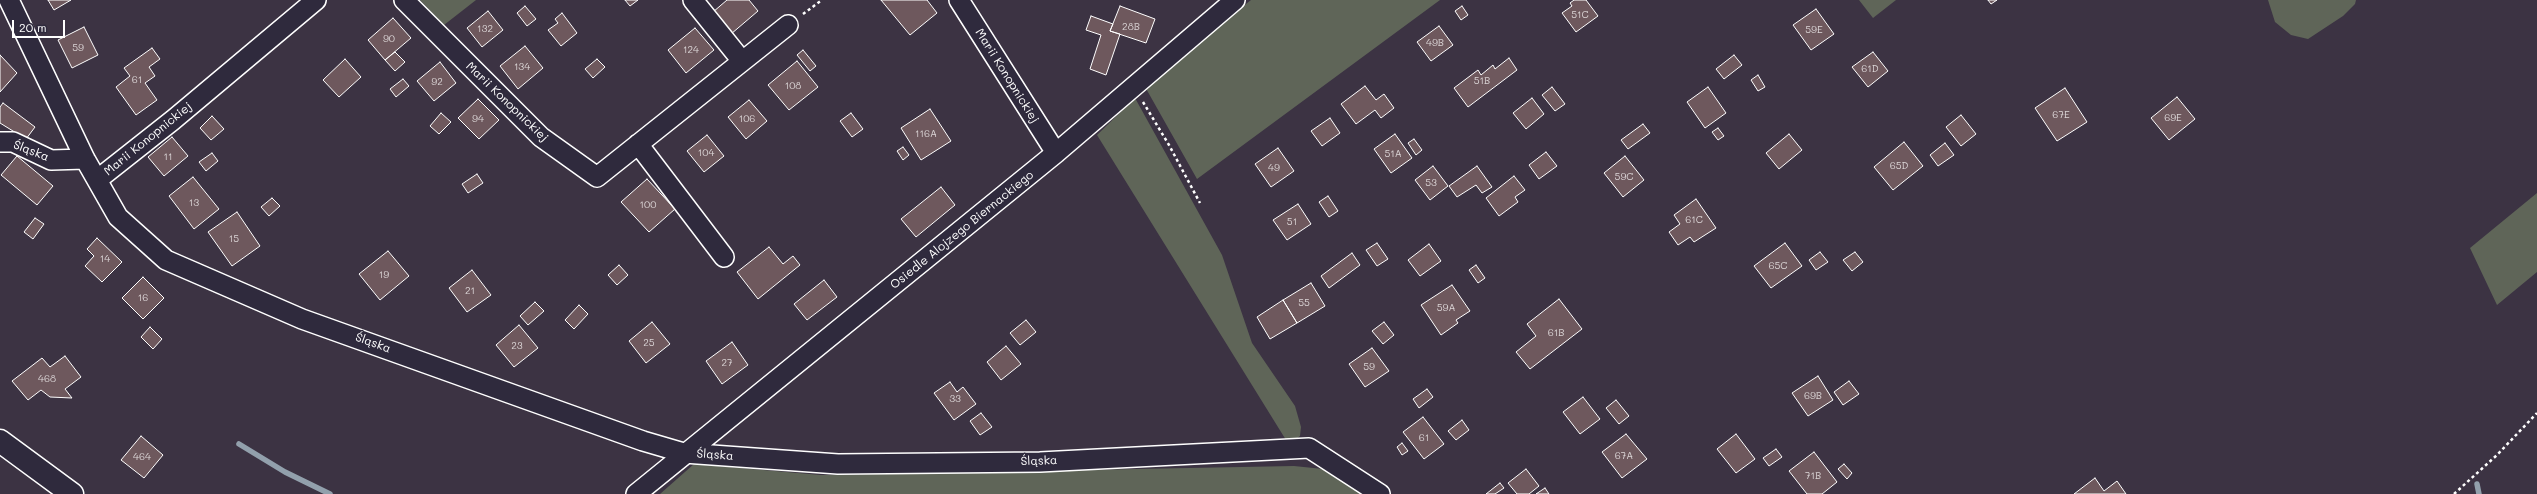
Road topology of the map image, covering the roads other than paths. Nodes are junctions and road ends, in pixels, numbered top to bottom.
1 (9, 0) edge
2 (316, 0) edge
3 (404, 0) edge
4 (693, 0) edge
5 (959, 0) edge
6 (1235, 0) edge
7 (788, 25) road end
8 (742, 61) junction
9 (0, 142) edge
10 (638, 144) junction
11 (1056, 152) junction
12 (85, 159) junction
13 (97, 180) junction
14 (724, 257) dead end
15 (0, 441) edge
16 (684, 453) junction
17 (72, 494) edge
18 (636, 494) edge
19 (1380, 494) edge

1 - 12 street, Marii Konopnickiej
2 - 13 street, Marii Konopnickiej
3 - 10 street, Marii Konopnickiej
4 - 8 street
5 - 11 street, Marii Konopnickiej
6 - 11 street, Osiedle Alojzego Biernackiego
7 - 8 street, Marii Konopnickiej
8 - 10 street, Marii Konopnickiej
9 - 12 street, Śląska
10 - 14 street
11 - 16 street, Osiedle Alojzego Biernackiego
12 - 13 street, Marii Konopnickiej
13 - 16 street, Śląska
15 - 17 main road
16 - 18 street, Śląska
16 - 19 street, Śląska

